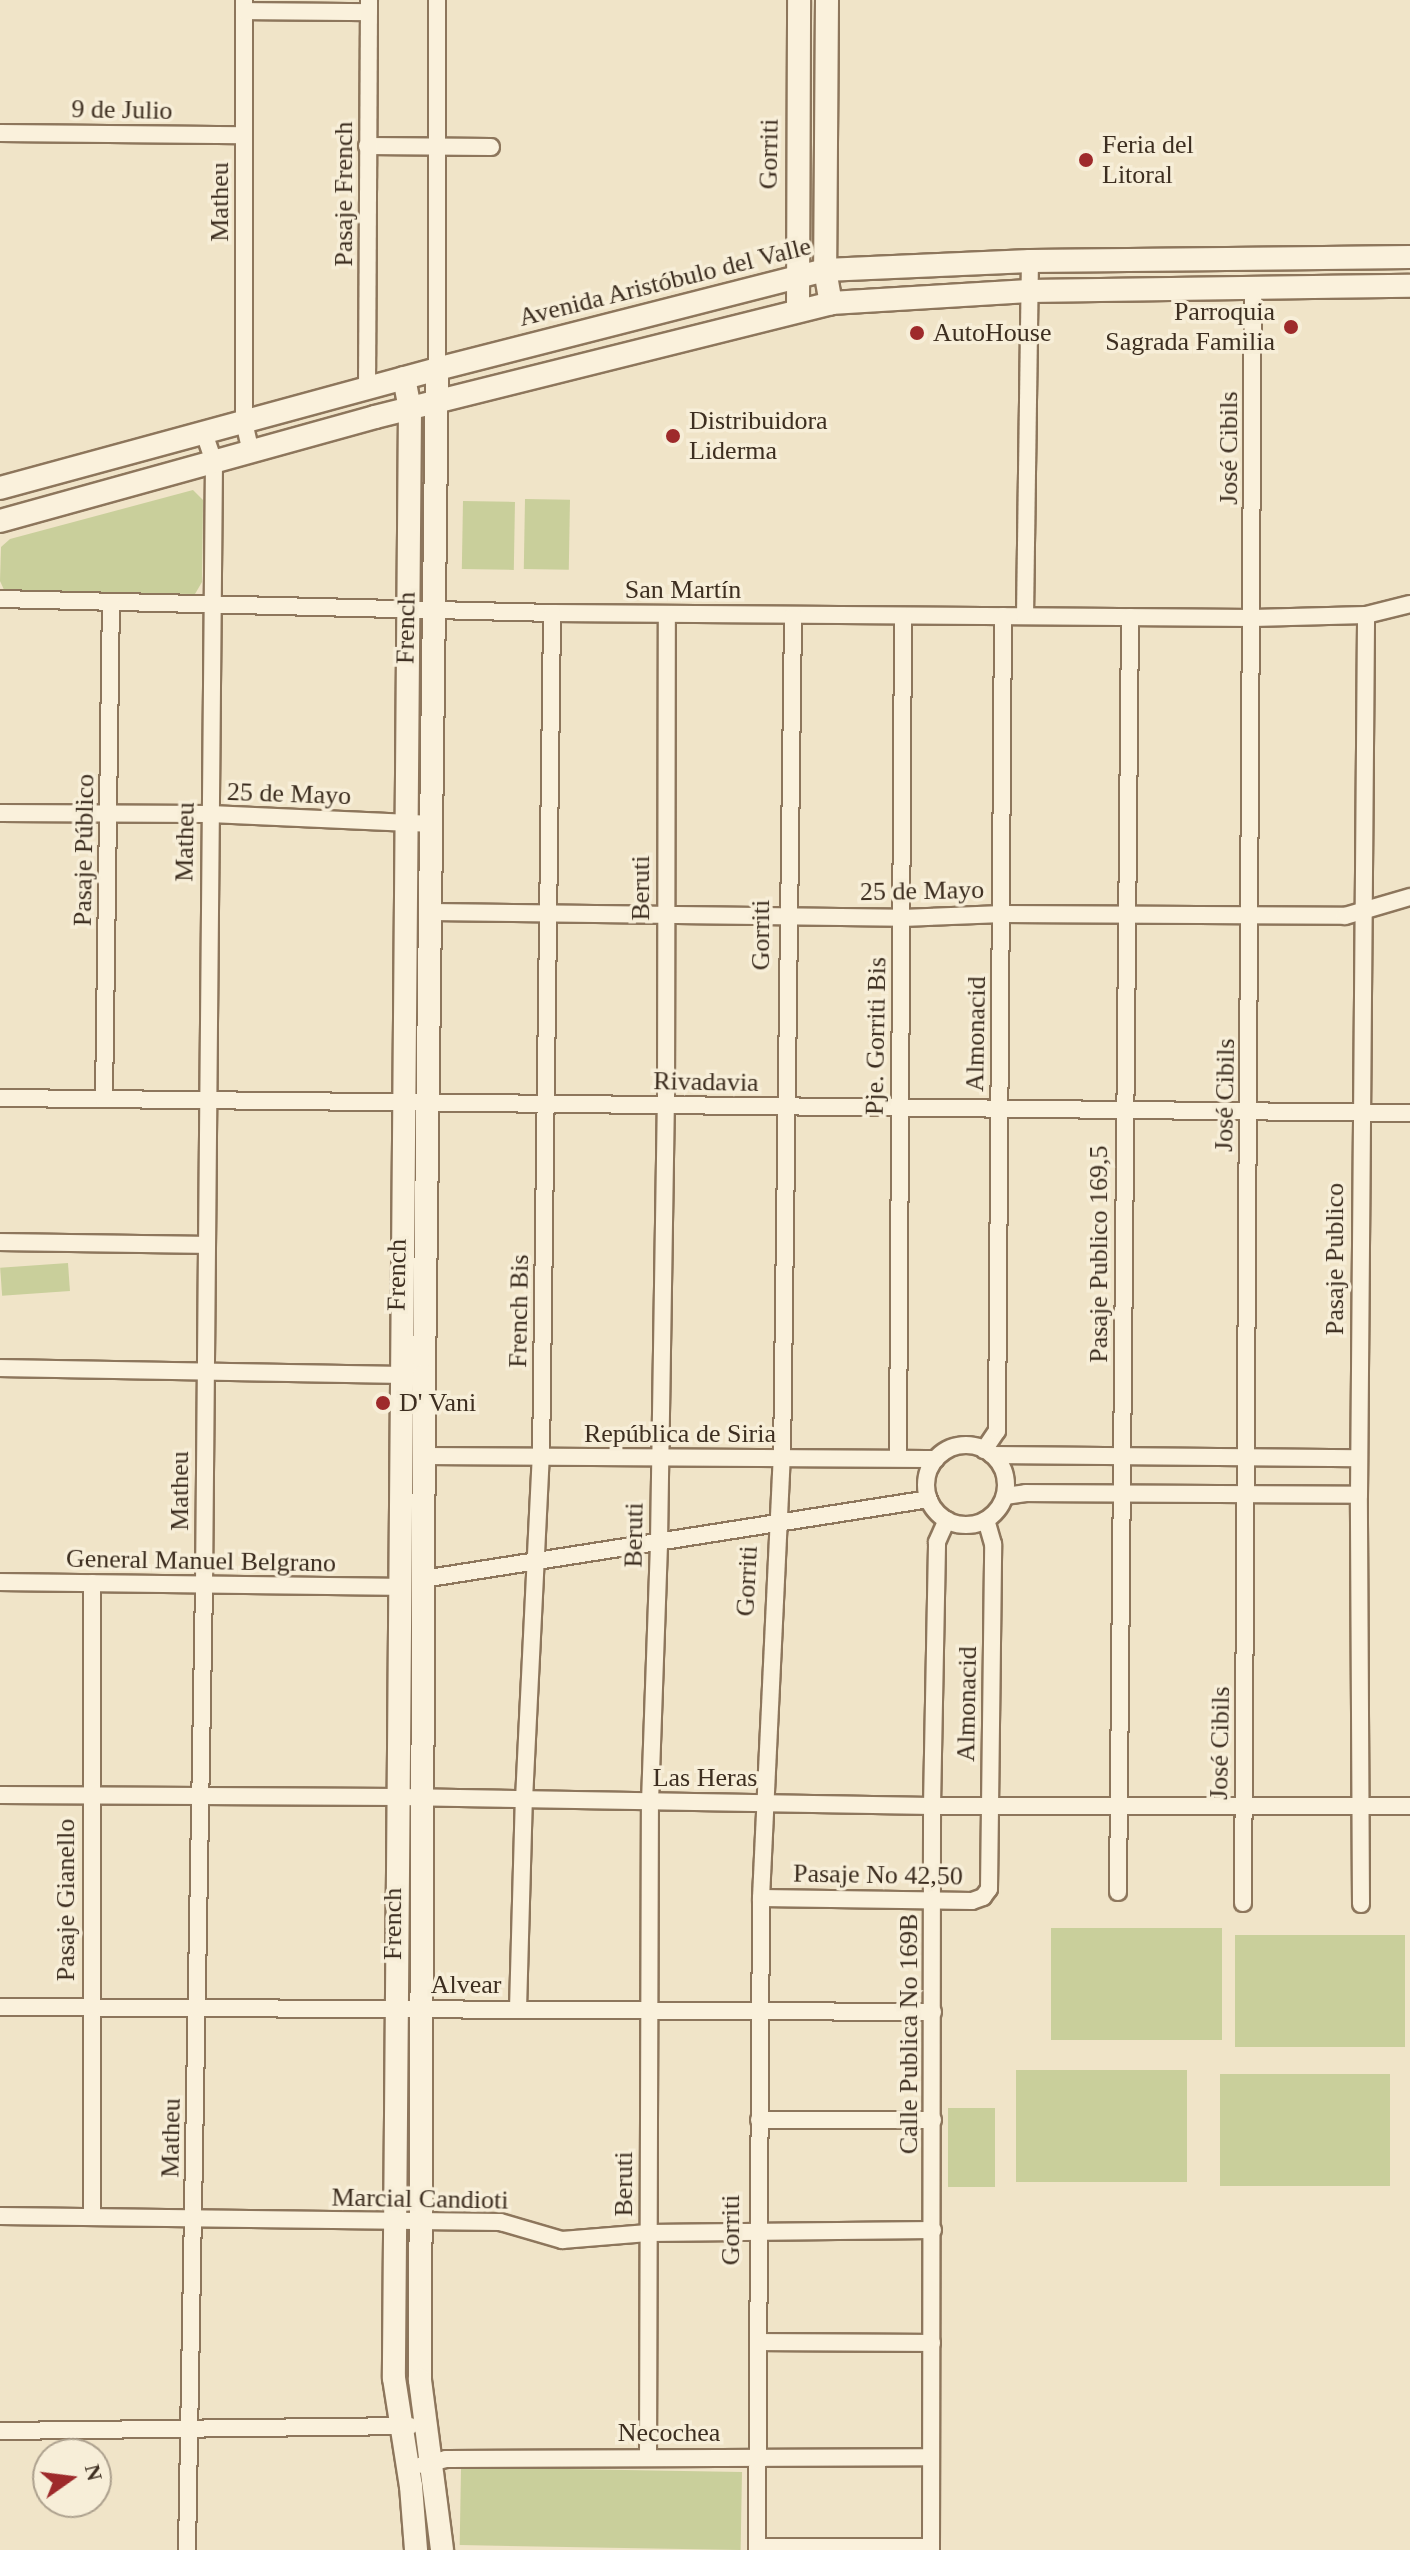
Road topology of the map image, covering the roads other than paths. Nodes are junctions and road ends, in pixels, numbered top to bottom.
1 (437, 0) edge
2 (799, 0) edge
3 (827, 0) edge
4 (244, 5) edge
5 (369, 6) edge
6 (0, 133) edge
7 (244, 135) junction
8 (367, 146) junction
9 (437, 147) junction
10 (491, 147) dead end
11 (1410, 257) edge
12 (1030, 261) junction
13 (825, 270) junction
14 (796, 275) junction
15 (1410, 286) edge
16 (1253, 288) junction
17 (1029, 291) junction
18 (831, 303) junction
19 (798, 309) junction
20 (437, 369) junction
21 (404, 378) junction
22 (367, 388) junction
23 (438, 402) junction
24 (410, 409) junction
25 (244, 422) junction
26 (204, 433) junction
27 (251, 452) junction
28 (214, 462) junction
29 (0, 488) edge
30 (0, 521) edge
31 (0, 599) edge
32 (111, 602) junction
33 (212, 604) junction
34 (1410, 604) edge
35 (409, 608) junction
36 (434, 609) junction
37 (552, 613) junction
38 (667, 615) junction
39 (793, 615) junction
40 (1366, 615) junction
41 (903, 616) junction
42 (1003, 616) junction
43 (1025, 616) junction
44 (1130, 617) junction
45 (1253, 618) junction
46 (0, 813) edge
47 (108, 813) junction
48 (210, 814) junction
49 (407, 823) junction
50 (433, 824) junction
51 (1410, 897) edge
52 (1362, 910) junction
53 (431, 912) junction
54 (549, 914) junction
55 (1003, 914) junction
56 (665, 915) junction
57 (789, 915) junction
58 (1127, 916) junction
59 (902, 918) junction
60 (1251, 918) junction
61 (0, 1098) edge
62 (104, 1099) junction
63 (207, 1101) junction
64 (416, 1101) junction
65 (547, 1103) junction
66 (666, 1104) junction
67 (788, 1108) junction
68 (899, 1109) junction
69 (998, 1109) junction
70 (1124, 1109) junction
71 (1249, 1110) junction
72 (1360, 1113) junction
73 (1410, 1113) edge
74 (0, 1242) edge
75 (205, 1245) junction
76 (0, 1368) edge
77 (205, 1372) junction
78 (414, 1375) junction
79 (988, 1452) junction
80 (1122, 1455) junction
81 (424, 1456) junction
82 (1247, 1456) junction
83 (660, 1457) junction
84 (898, 1457) junction
85 (541, 1458) junction
86 (782, 1458) junction
87 (1359, 1458) junction
88 (936, 1459) junction
89 (1120, 1493) junction
90 (1247, 1495) junction
91 (1359, 1495) junction
92 (1005, 1496) junction
93 (929, 1499) junction
94 (947, 1520) junction
95 (986, 1520) junction
96 (778, 1522) junction
97 (659, 1541) junction
98 (534, 1563) junction
99 (423, 1579) junction
100 (0, 1582) edge
101 (92, 1583) junction
102 (204, 1585) junction
103 (402, 1587) junction
104 (0, 1795) edge
105 (90, 1796) junction
106 (411, 1797) junction
107 (201, 1798) junction
108 (524, 1800) junction
109 (650, 1802) junction
110 (763, 1803) junction
111 (932, 1806) junction
112 (989, 1806) junction
113 (1410, 1806) edge
114 (1119, 1807) junction
115 (1244, 1807) junction
116 (1361, 1807) junction
117 (989, 1889) joint
118 (1118, 1892) dead end
119 (761, 1898) junction
120 (933, 1900) junction
121 (1243, 1903) dead end
122 (1361, 1904) dead end
123 (91, 2006) junction
124 (197, 2006) junction
125 (0, 2007) edge
126 (648, 2008) junction
127 (410, 2009) junction
128 (518, 2009) junction
129 (761, 2010) junction
130 (933, 2012) junction
131 (759, 2120) junction
132 (933, 2120) junction
133 (0, 2216) edge
134 (92, 2216) junction
135 (194, 2217) junction
136 (396, 2223) junction
137 (420, 2223) junction
138 (933, 2230) junction
139 (759, 2231) junction
140 (648, 2233) junction
141 (758, 2342) junction
142 (932, 2343) junction
143 (423, 2425) junction
144 (399, 2427) junction
145 (189, 2430) junction
146 (0, 2431) edge
147 (648, 2457) junction
148 (758, 2457) junction
149 (931, 2457) junction
150 (419, 2466) junction
151 (757, 2548) edge
152 (931, 2548) edge
153 (187, 2550) edge
154 (416, 2550) edge
155 (442, 2550) edge

1 - 9 street, French
2 - 14 main road, Gorriti
3 - 13 main road
4 - 5 street
4 - 7 street, Matheu
5 - 8 street, Pasaje French
6 - 7 street, 9 de Julio
7 - 25 street, Matheu
8 - 9 street
8 - 22 street, Pasaje French
9 - 10 street
9 - 20 street, French
11 - 12 main road, Avenida Aristóbulo del Valle
12 - 13 main road, Avenida Aristóbulo del Valle
12 - 17 street
13 - 14 main road, Avenida Aristóbulo del Valle
13 - 18 main road
14 - 19 main road, Gorriti
14 - 20 main road, Avenida Aristóbulo del Valle
15 - 16 main road
16 - 17 main road
16 - 45 street, José Cibils
17 - 18 main road
17 - 43 street
18 - 19 main road
19 - 23 main road
20 - 21 main road, Avenida Aristóbulo del Valle
20 - 23 main road, French
21 - 22 main road, Avenida Aristóbulo del Valle
21 - 24 main road, French
22 - 25 main road, Avenida Aristóbulo del Valle
23 - 24 main road
23 - 36 main road, French
24 - 27 main road
24 - 35 main road, French
25 - 26 main road, Avenida Aristóbulo del Valle
25 - 27 street, Matheu
26 - 28 street, Matheu
26 - 29 main road, Avenida Aristóbulo del Valle
27 - 28 main road
28 - 30 main road
28 - 33 street, Matheu
31 - 32 street, San Martín
32 - 33 street, San Martín
32 - 47 street, Pasaje Público
33 - 35 street, San Martín
33 - 48 street, Matheu
34 - 40 street, San Martín
35 - 36 street, San Martín
35 - 49 main road, French
36 - 37 street, San Martín
36 - 50 main road, French
37 - 38 street, San Martín
37 - 54 street, French Bis
38 - 39 street, San Martín
38 - 56 street, Beruti
39 - 41 street, San Martín
39 - 57 street, Gorriti
40 - 45 street, San Martín
40 - 52 street, Pasaje Publico
41 - 42 street, San Martín
41 - 59 street, Pje. Gorriti Bis
42 - 43 street, San Martín
42 - 55 street, Almonacid
43 - 44 street, San Martín
44 - 45 street, San Martín
44 - 58 street, Pasaje Publico 169,5
45 - 60 street, José Cibils
46 - 47 street, 25 de Mayo
47 - 48 street, 25 de Mayo
47 - 62 street, Pasaje Público
48 - 49 street, 25 de Mayo
48 - 63 street, Matheu
49 - 50 street, 25 de Mayo
49 - 64 main road, French
50 - 53 main road, French
51 - 52 street, 25 de Mayo
52 - 60 street, 25 de Mayo
52 - 72 street, Pasaje Publico
53 - 54 street, 25 de Mayo
53 - 64 main road, French
54 - 56 street, 25 de Mayo
54 - 65 street, French Bis
55 - 58 street, 25 de Mayo
55 - 59 street, 25 de Mayo
55 - 69 street, Almonacid
56 - 57 street, 25 de Mayo
56 - 66 street, Beruti
57 - 59 street, 25 de Mayo
57 - 67 street, Gorriti
58 - 60 street, 25 de Mayo
58 - 70 street, Pasaje Publico 169,5
59 - 68 street, Pje. Gorriti Bis
60 - 71 street, José Cibils
61 - 62 street, Rivadavia
62 - 63 street, Rivadavia
63 - 64 street, Rivadavia
63 - 75 street, Matheu
64 - 65 street, Rivadavia
64 - 78 main road, French
65 - 66 street, Rivadavia
65 - 85 street, French Bis
66 - 67 street, Rivadavia
66 - 83 street, Beruti
67 - 68 street, Rivadavia
67 - 86 street, Gorriti
68 - 69 street, Rivadavia
68 - 84 street, Pje. Gorriti Bis
69 - 70 street, Rivadavia
69 - 79 street, Almonacid
70 - 71 street, Rivadavia
70 - 80 street, Pasaje Publico 169,5
71 - 72 street, Rivadavia
71 - 82 street, José Cibils
72 - 73 street, Rivadavia
72 - 87 street, Pasaje Publico
74 - 75 street
75 - 77 street, Matheu
76 - 77 street
77 - 78 street
77 - 102 street, Matheu
78 - 81 main road, French
78 - 103 main road, French
79 - 80 street
79 - 88 street
79 - 92 street
80 - 82 street
80 - 89 street, Pasaje Publico 169,5
81 - 85 street, República de Siria
81 - 99 main road, French
82 - 87 street
82 - 90 street, José Cibils
83 - 85 street, República de Siria
83 - 86 street, República de Siria
83 - 97 street, Beruti
84 - 86 street, República de Siria
84 - 88 street, República de Siria
85 - 98 street, French Bis
86 - 96 street, Gorriti
87 - 91 street, Pasaje Publico
88 - 93 street
89 - 90 street
89 - 92 street
89 - 114 street, Pasaje Publico 169,5
90 - 91 street
90 - 115 street, José Cibils
91 - 116 street, Pasaje Publico
92 - 95 street
93 - 94 street
93 - 96 street
94 - 95 street
94 - 111 street, Calle Publica No 169B
95 - 112 street, Almonacid
96 - 97 street
96 - 110 street, Gorriti
97 - 98 street
97 - 109 street, Beruti
98 - 99 street
98 - 108 street, French Bis
99 - 106 main road, French
100 - 101 street, General Manuel Belgrano
101 - 102 street, General Manuel Belgrano
101 - 105 street, Pasaje Gianello
102 - 103 street, General Manuel Belgrano
102 - 107 street, Matheu
103 - 106 main road, French
104 - 105 street, Las Heras
105 - 107 street, Las Heras
105 - 123 street, Pasaje Gianello
106 - 107 street, Las Heras
106 - 108 street, Las Heras
106 - 127 main road, French
107 - 124 street, Matheu
108 - 109 street, Las Heras
108 - 128 street, French Bis
109 - 110 street, Las Heras
109 - 126 street, Beruti
110 - 111 street, Las Heras
110 - 119 street, Gorriti
111 - 112 street, Las Heras
111 - 120 street, Calle Publica No 169B
112 - 114 street, Las Heras
112 - 117 street, Almonacid
113 - 116 street, Las Heras
114 - 115 street, Las Heras
114 - 118 street, Pasaje Publico 169,5
115 - 116 street, Las Heras
115 - 121 street, José Cibils
116 - 122 street, Pasaje Publico
117 - 120 street, Pasaje No 42,50
119 - 120 street, Pasaje No 42,50
119 - 129 street, Gorriti
120 - 130 street, Calle Publica No 169B
123 - 124 street, Alvear
123 - 125 street, Alvear
123 - 134 street, Pasaje Gianello
124 - 127 street, Alvear
124 - 135 street, Matheu
126 - 128 street, Alvear
126 - 129 street, Alvear
126 - 140 street, Beruti
127 - 128 street, Alvear
127 - 136 main road, French
127 - 137 main road, French
129 - 130 street, Alvear
129 - 131 street, Gorriti
130 - 132 street, Calle Publica No 169B
131 - 132 street
131 - 139 street, Gorriti
132 - 138 street, Calle Publica No 169B
133 - 134 street, Marcial Candioti
134 - 135 street, Marcial Candioti
135 - 136 street, Marcial Candioti
135 - 145 street, Matheu
136 - 137 street, Marcial Candioti
136 - 144 main road, French
137 - 140 street, Marcial Candioti
137 - 143 main road, French
138 - 139 street, Marcial Candioti
138 - 142 street, Calle Publica No 169B
139 - 140 street, Marcial Candioti
139 - 141 street, Gorriti
140 - 147 street, Beruti
141 - 142 street
141 - 148 street, Gorriti
142 - 149 street, Calle Publica No 169B
143 - 144 street
143 - 150 main road, French
144 - 145 street
144 - 150 main road, French
145 - 146 street
145 - 153 street, Matheu
147 - 148 street, Necochea
147 - 150 street, Necochea
148 - 149 street, Necochea
148 - 151 street, Gorriti
149 - 152 street, Calle Publica No 169B
150 - 154 main road, French
150 - 155 main road, French
151 - 152 street

